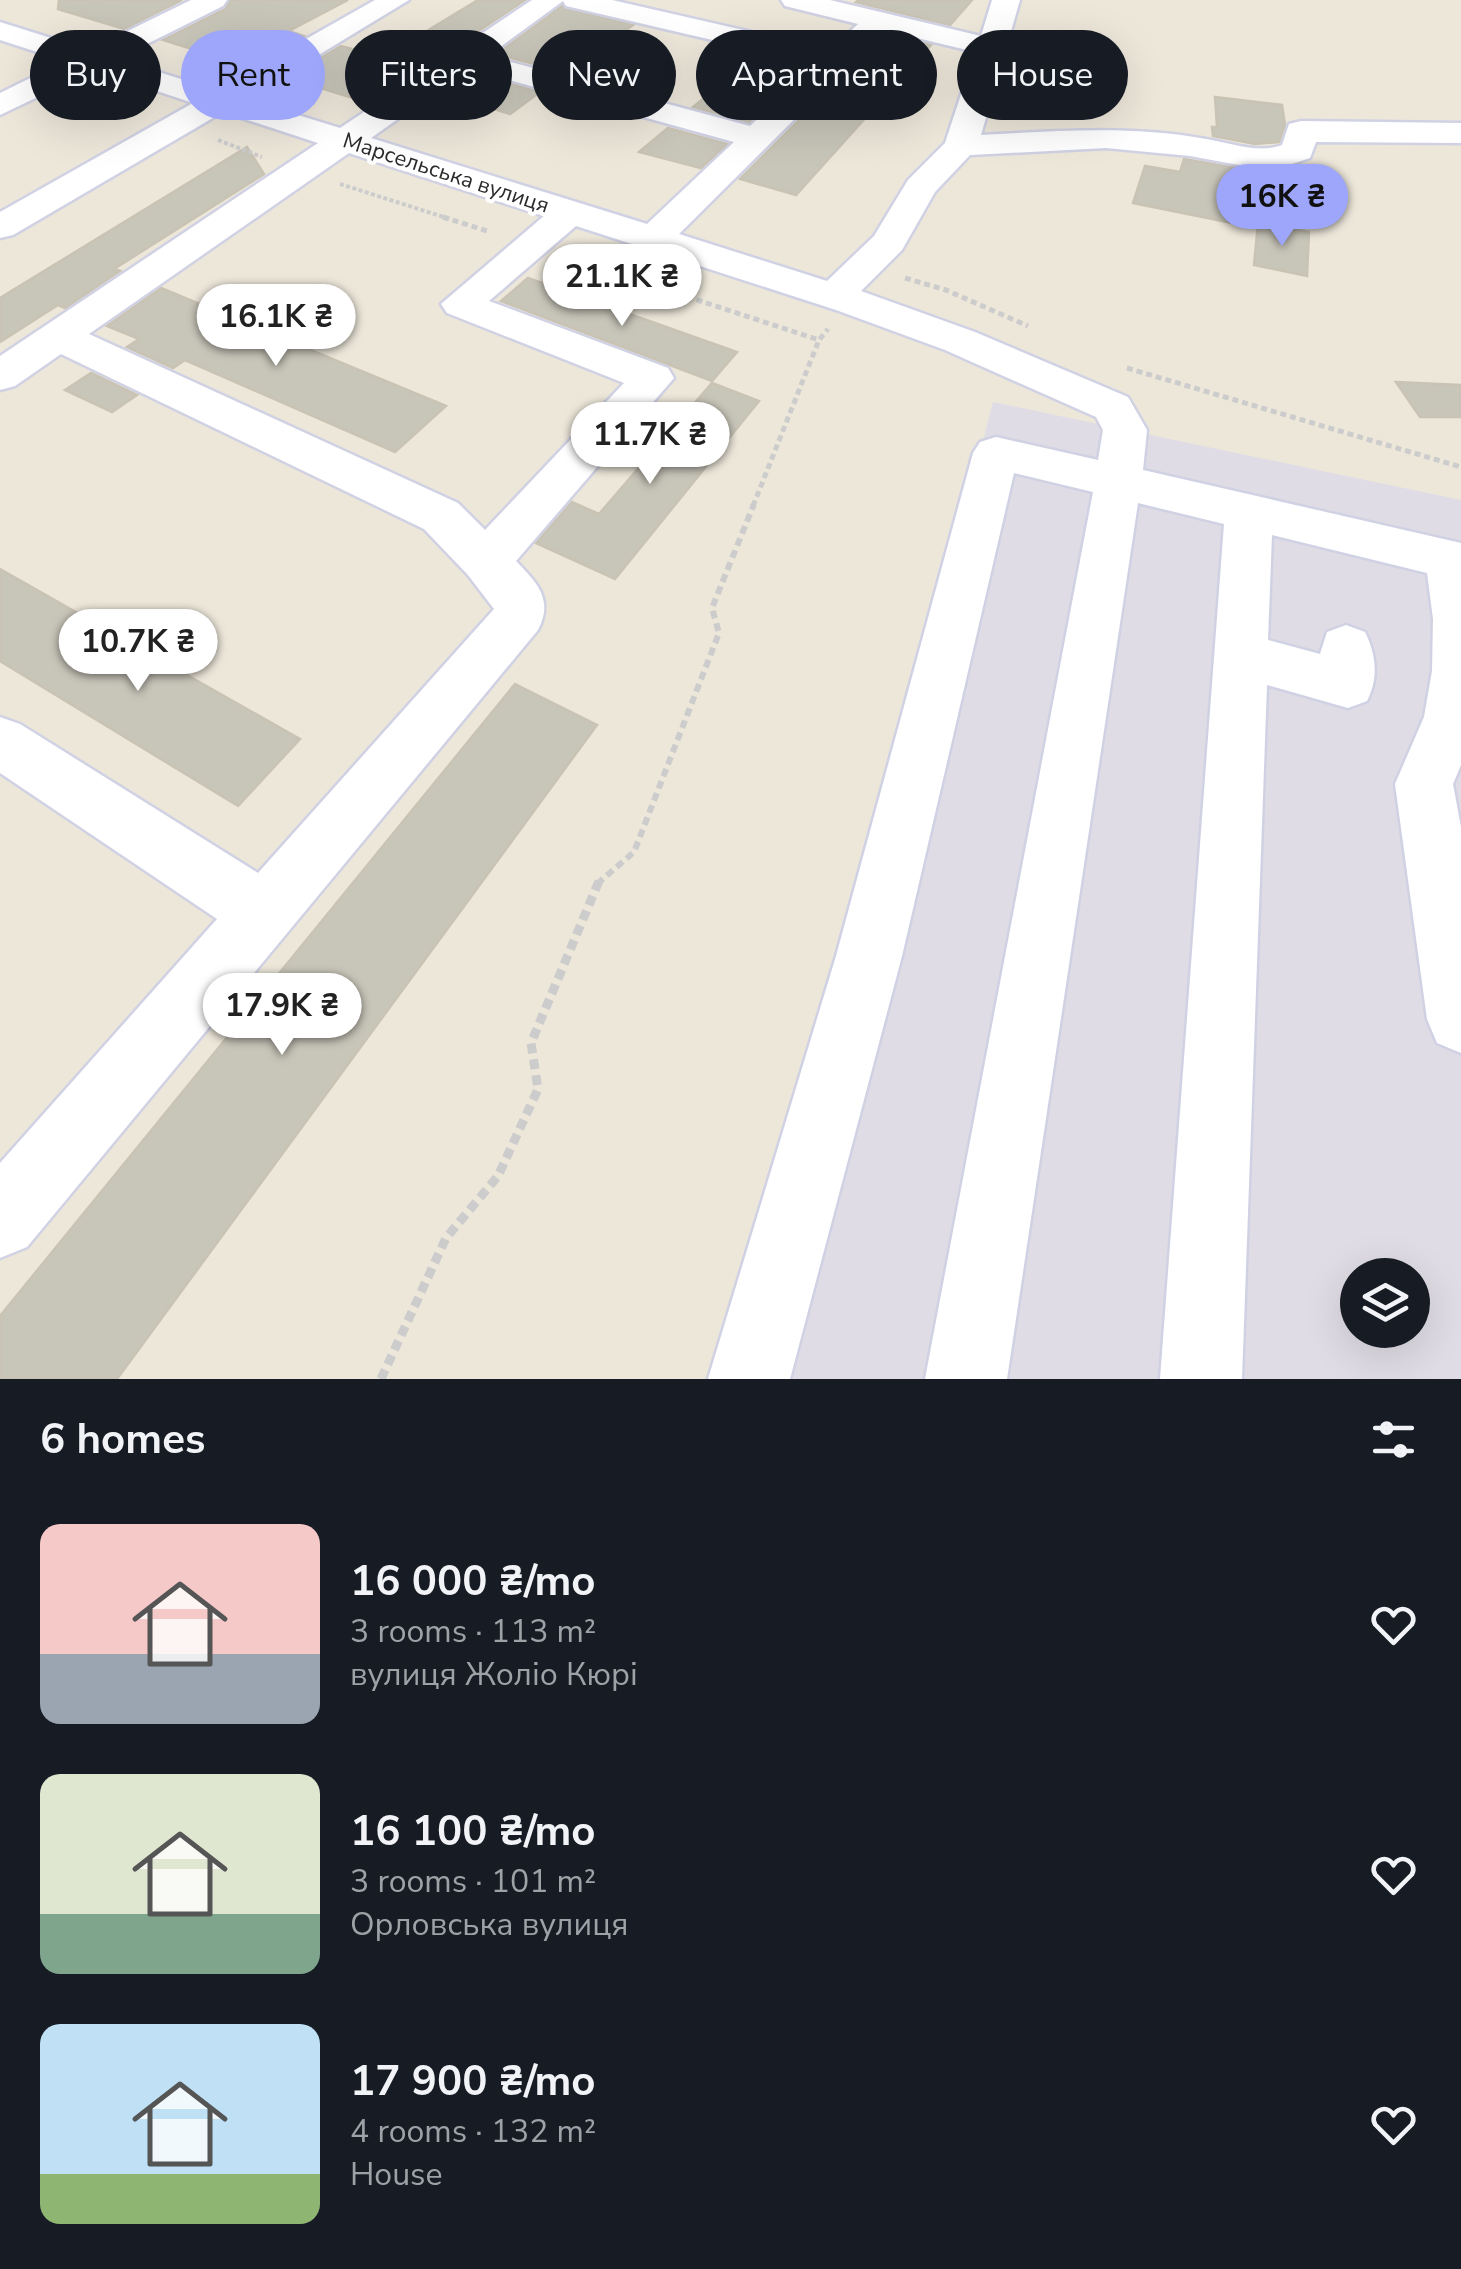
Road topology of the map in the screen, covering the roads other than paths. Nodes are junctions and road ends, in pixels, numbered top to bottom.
1 (213, 0) edge
2 (394, 0) edge
3 (550, 0) edge
4 (576, 0) edge
5 (795, 0) edge
6 (1006, 0) edge
7 (879, 18) junction
8 (152, 30) edge
9 (506, 30) edge
10 (706, 30) edge
11 (867, 30) edge
12 (996, 30) edge
13 (0, 31) edge
14 (957, 38) edge
15 (325, 39) edge
16 (30, 40) edge
17 (512, 72) edge
18 (30, 90) edge
19 (0, 105) edge
20 (183, 120) edge
21 (278, 120) edge
22 (377, 120) edge
23 (775, 120) edge
24 (968, 120) edge
25 (1461, 132) edge
26 (757, 138) junction
27 (346, 142) junction
28 (960, 146) junction
29 (571, 212) junction
30 (0, 226) edge
31 (654, 238) junction
32 (834, 296) junction
33 (60, 337) junction
34 (0, 376) edge
35 (1118, 482) junction
36 (1248, 513) junction
37 (486, 561) junction
38 (1346, 647) dead end
39 (1241, 655) junction
40 (0, 742) edge
41 (264, 912) junction
42 (1461, 1018) edge
43 (0, 1220) edge
44 (749, 1379) edge
45 (966, 1379) edge
46 (1201, 1379) edge

1 - 8 street
2 - 15 street
3 - 9 street
4 - 10 street
5 - 7 street
6 - 12 street
7 - 11 street
7 - 14 street
13 - 16 street, Марсельська вулиця
17 - 26 street
18 - 19 street
20 - 30 street
21 - 27 street, Марсельська вулиця
22 - 27 street
23 - 26 street
24 - 28 street
25 - 28 street
26 - 31 street
27 - 29 street, Марсельська вулиця
27 - 33 street
28 - 32 street
29 - 31 street, Марсельська вулиця
29 - 37 street
31 - 32 street, Марсельська вулиця
32 - 35 street, Марсельська вулиця
33 - 34 street
33 - 37 street
35 - 36 street
35 - 44 street
35 - 45 street, Марсельська вулиця
36 - 39 street
36 - 42 street
37 - 41 street
38 - 39 street
39 - 46 street
40 - 41 street
41 - 43 street

